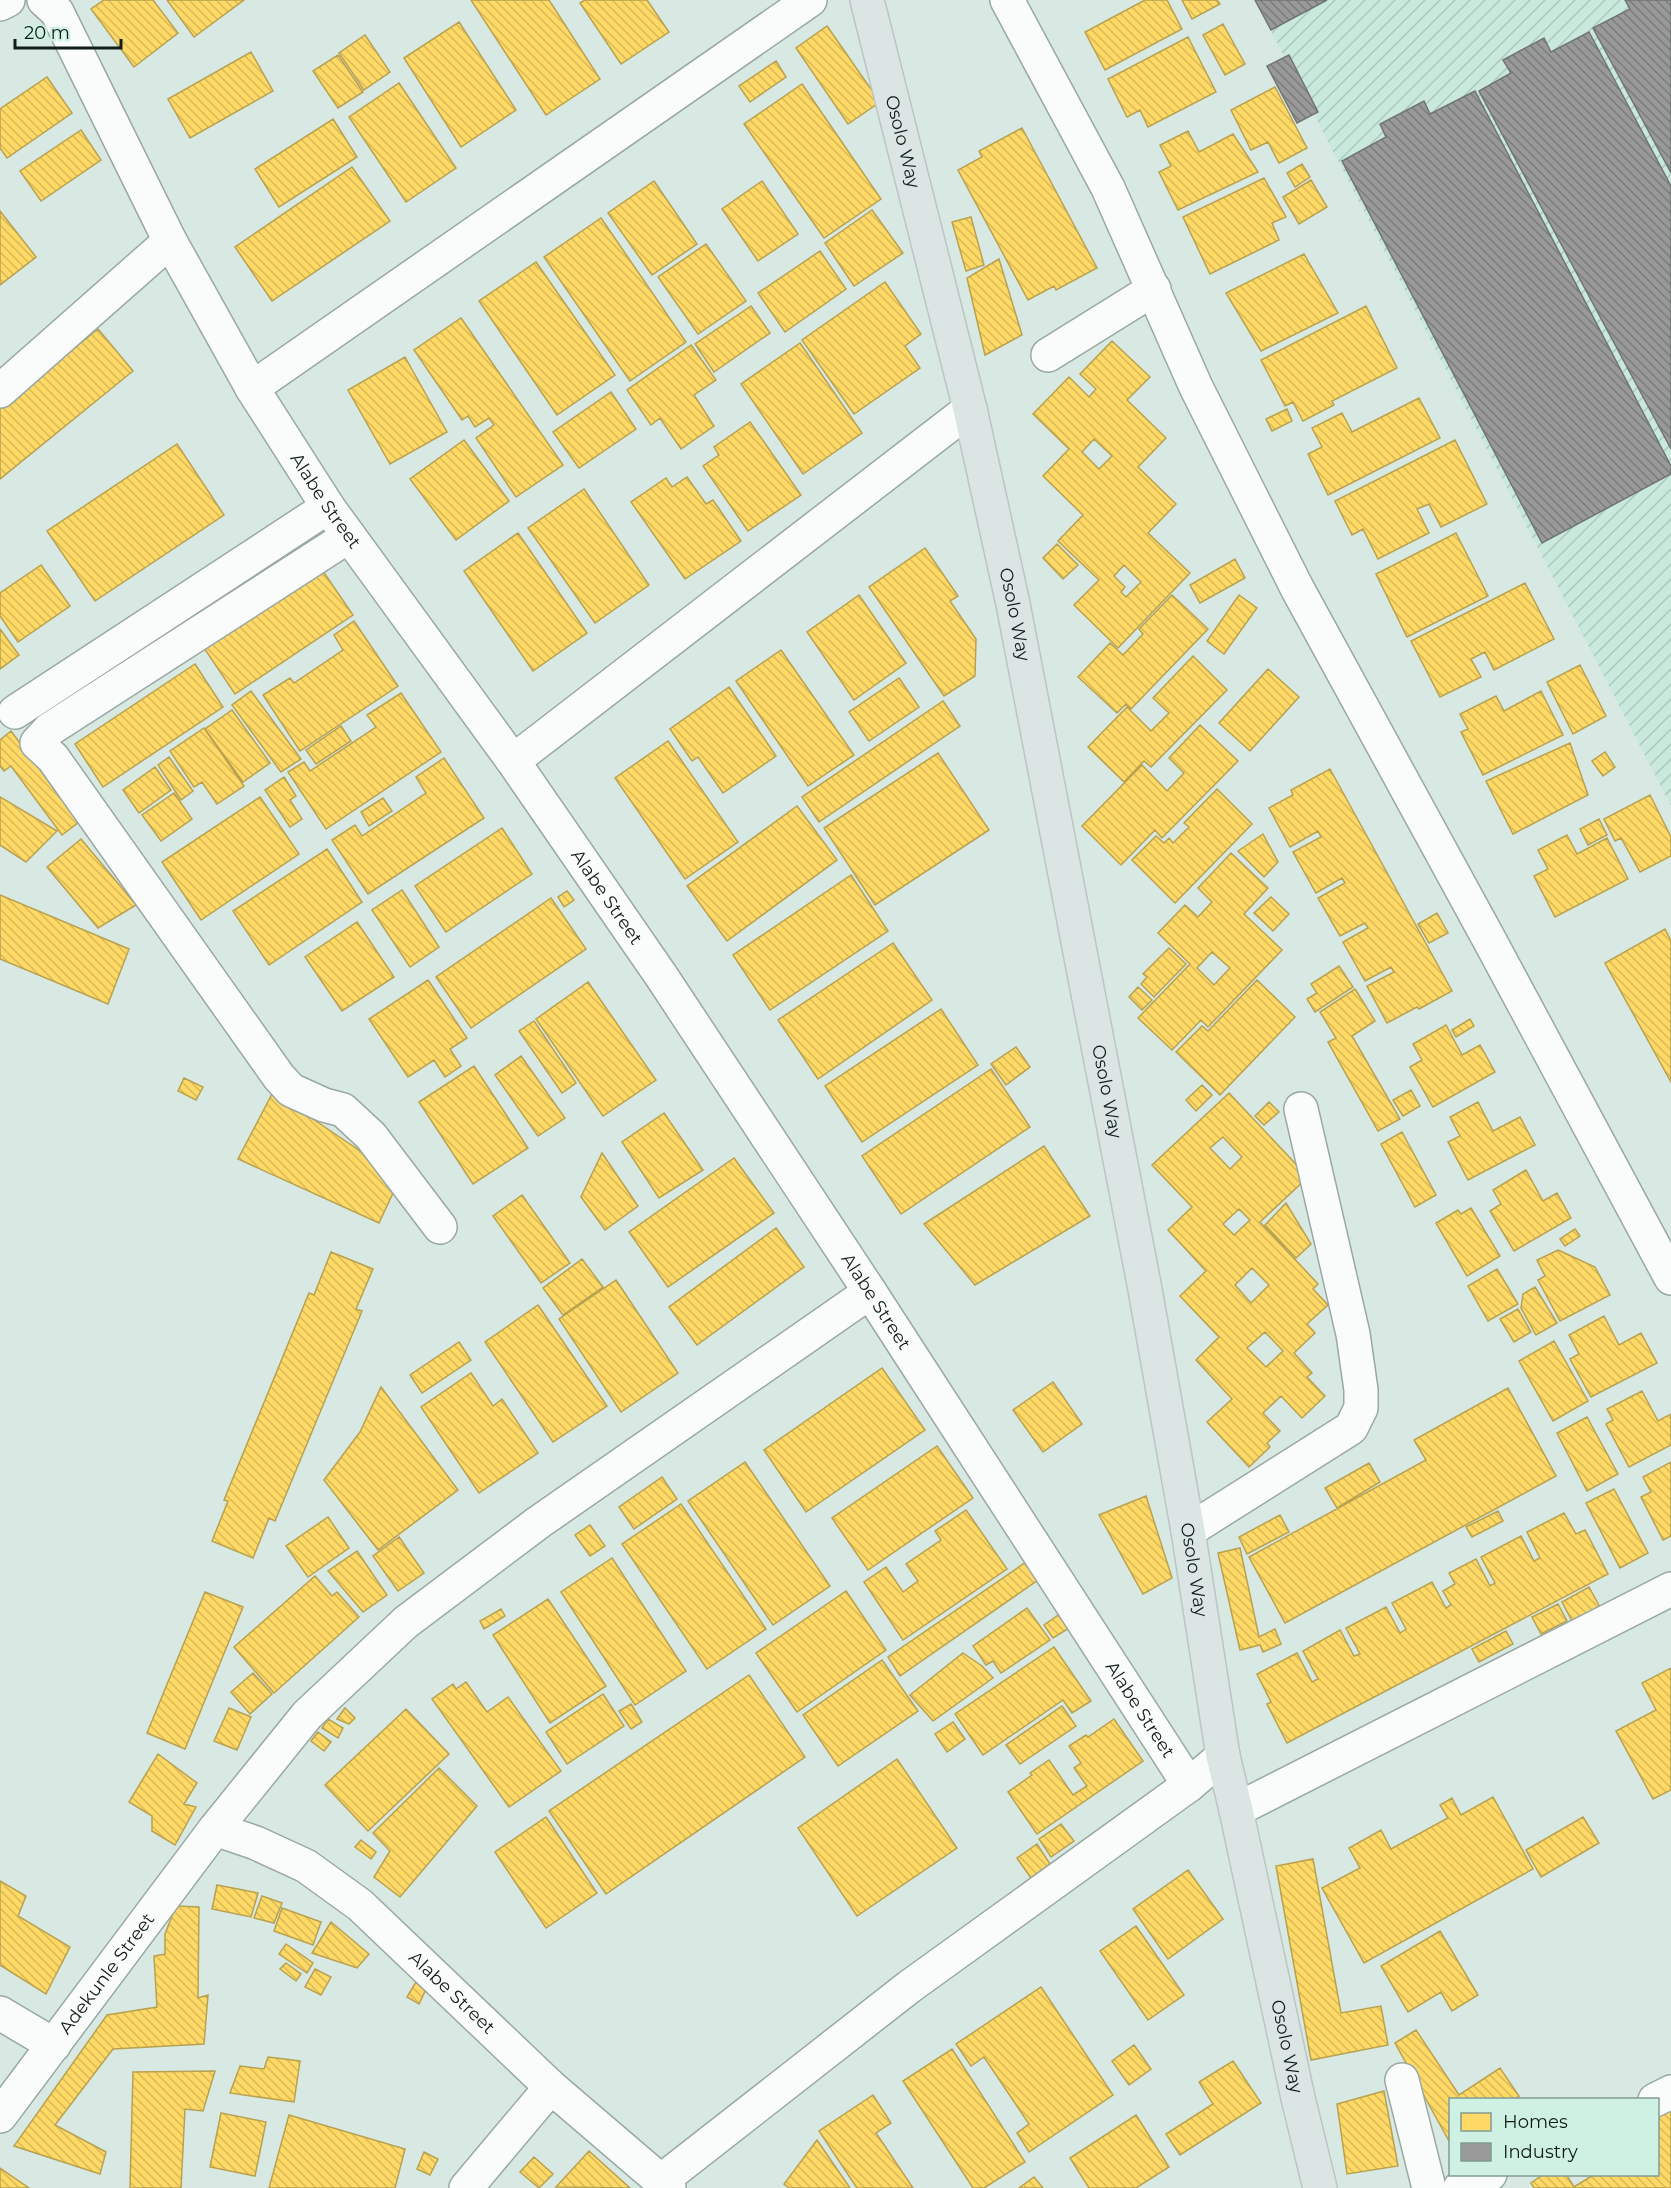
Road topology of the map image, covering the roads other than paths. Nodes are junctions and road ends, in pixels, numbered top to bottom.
1 (8, 0) edge
2 (44, 0) edge
3 (810, 0) edge
4 (867, 0) edge
5 (1006, 0) edge
6 (0, 3) edge
7 (170, 241) junction
8 (1154, 288) junction
9 (1048, 355) dead end
10 (252, 388) junction
11 (0, 391) edge
12 (970, 408) junction
13 (328, 507) junction
14 (349, 536) junction
15 (15, 712) dead end
16 (513, 761) junction
17 (1301, 1109) dead end
18 (440, 1227) dead end
19 (1671, 1278) edge
20 (870, 1292) junction
21 (1188, 1531) junction
22 (1671, 1589) edge
23 (1222, 1756) junction
24 (1189, 1785) junction
25 (1236, 1810) junction
26 (215, 1829) junction
27 (0, 2013) edge
28 (54, 2045) junction
29 (1402, 2079) dead end
30 (550, 2087) junction
31 (0, 2116) edge
32 (1488, 2176) edge
33 (665, 2184) edge
34 (466, 2188) edge
35 (1320, 2188) edge
36 (1429, 2188) edge
37 (1460, 2188) edge

1 - 6 street
2 - 7 street, Alabe Street
3 - 10 street
4 - 12 main road, Osolo Way
5 - 8 street
7 - 10 street, Alabe Street
7 - 11 street
8 - 9 street
8 - 19 street
10 - 13 street, Alabe Street
12 - 16 street
12 - 21 main road, Osolo Way
13 - 14 street, Alabe Street
13 - 15 street
14 - 16 street, Alabe Street
14 - 18 street
16 - 20 street, Alabe Street
17 - 21 street
20 - 24 street, Alabe Street
20 - 26 street, Adekunle Street
21 - 23 main road, Osolo Way
22 - 25 street
23 - 24 street
23 - 25 main road, Osolo Way
24 - 33 street
25 - 35 main road, Osolo Way
26 - 28 street, Adekunle Street
26 - 30 street, Alabe Street
27 - 28 street
28 - 31 street, Adekunle Street
29 - 36 street
30 - 33 street, Alabe Street
30 - 34 street
32 - 37 street

